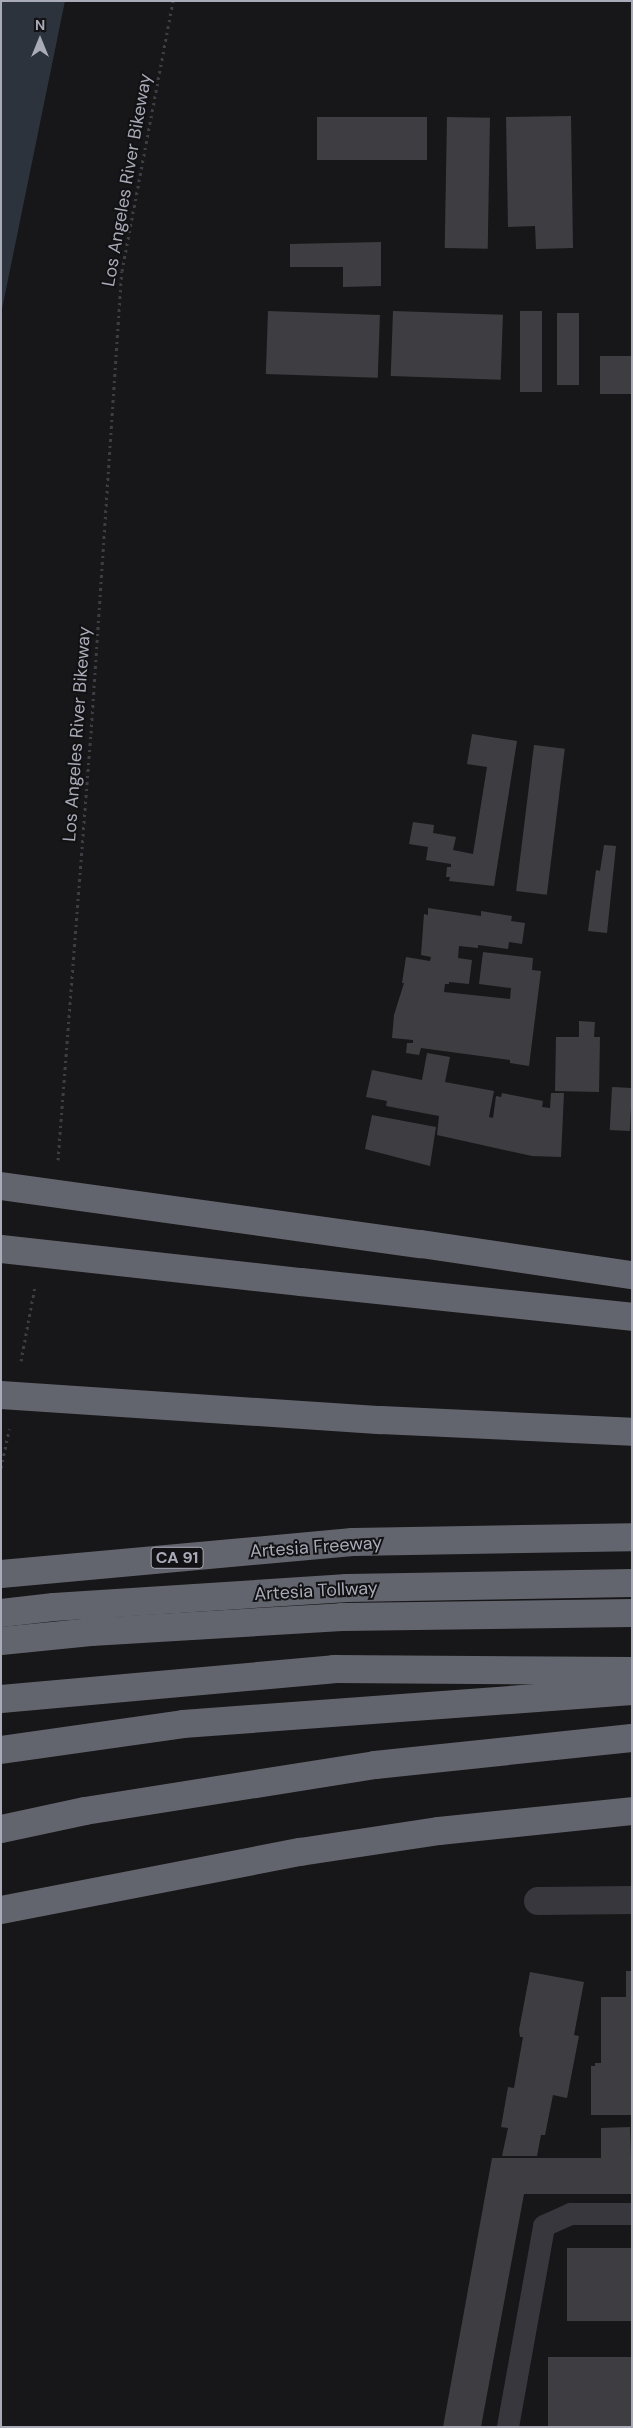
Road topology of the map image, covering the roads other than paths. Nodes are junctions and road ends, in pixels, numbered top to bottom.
1 (1, 1186) edge
2 (1, 1249) edge
3 (632, 1275) edge
4 (632, 1317) edge
5 (1, 1395) edge
6 (632, 1432) edge
7 (632, 1537) edge
8 (1, 1574) edge
9 (632, 1584) edge
10 (1, 1613) edge
11 (632, 1613) edge
12 (1, 1641) edge
13 (632, 1671) edge
14 (632, 1691) edge
15 (1, 1699) edge
16 (632, 1738) edge
17 (1, 1750) edge
18 (632, 1811) edge
19 (1, 1829) edge
20 (632, 1900) edge
21 (538, 1901) dead end
22 (2, 1910) edge
23 (632, 2214) edge
24 (508, 2427) edge

1 - 3 highway, bridge
2 - 4 highway, bridge
5 - 6 highway, bridge
7 - 8 highway, Artesia Freeway / CA 91
9 - 10 highway, Artesia Tollway
11 - 12 highway, Artesia Tollway
13 - 15 highway
14 - 17 highway
16 - 19 highway
18 - 22 highway
20 - 21 street
23 - 24 lane

